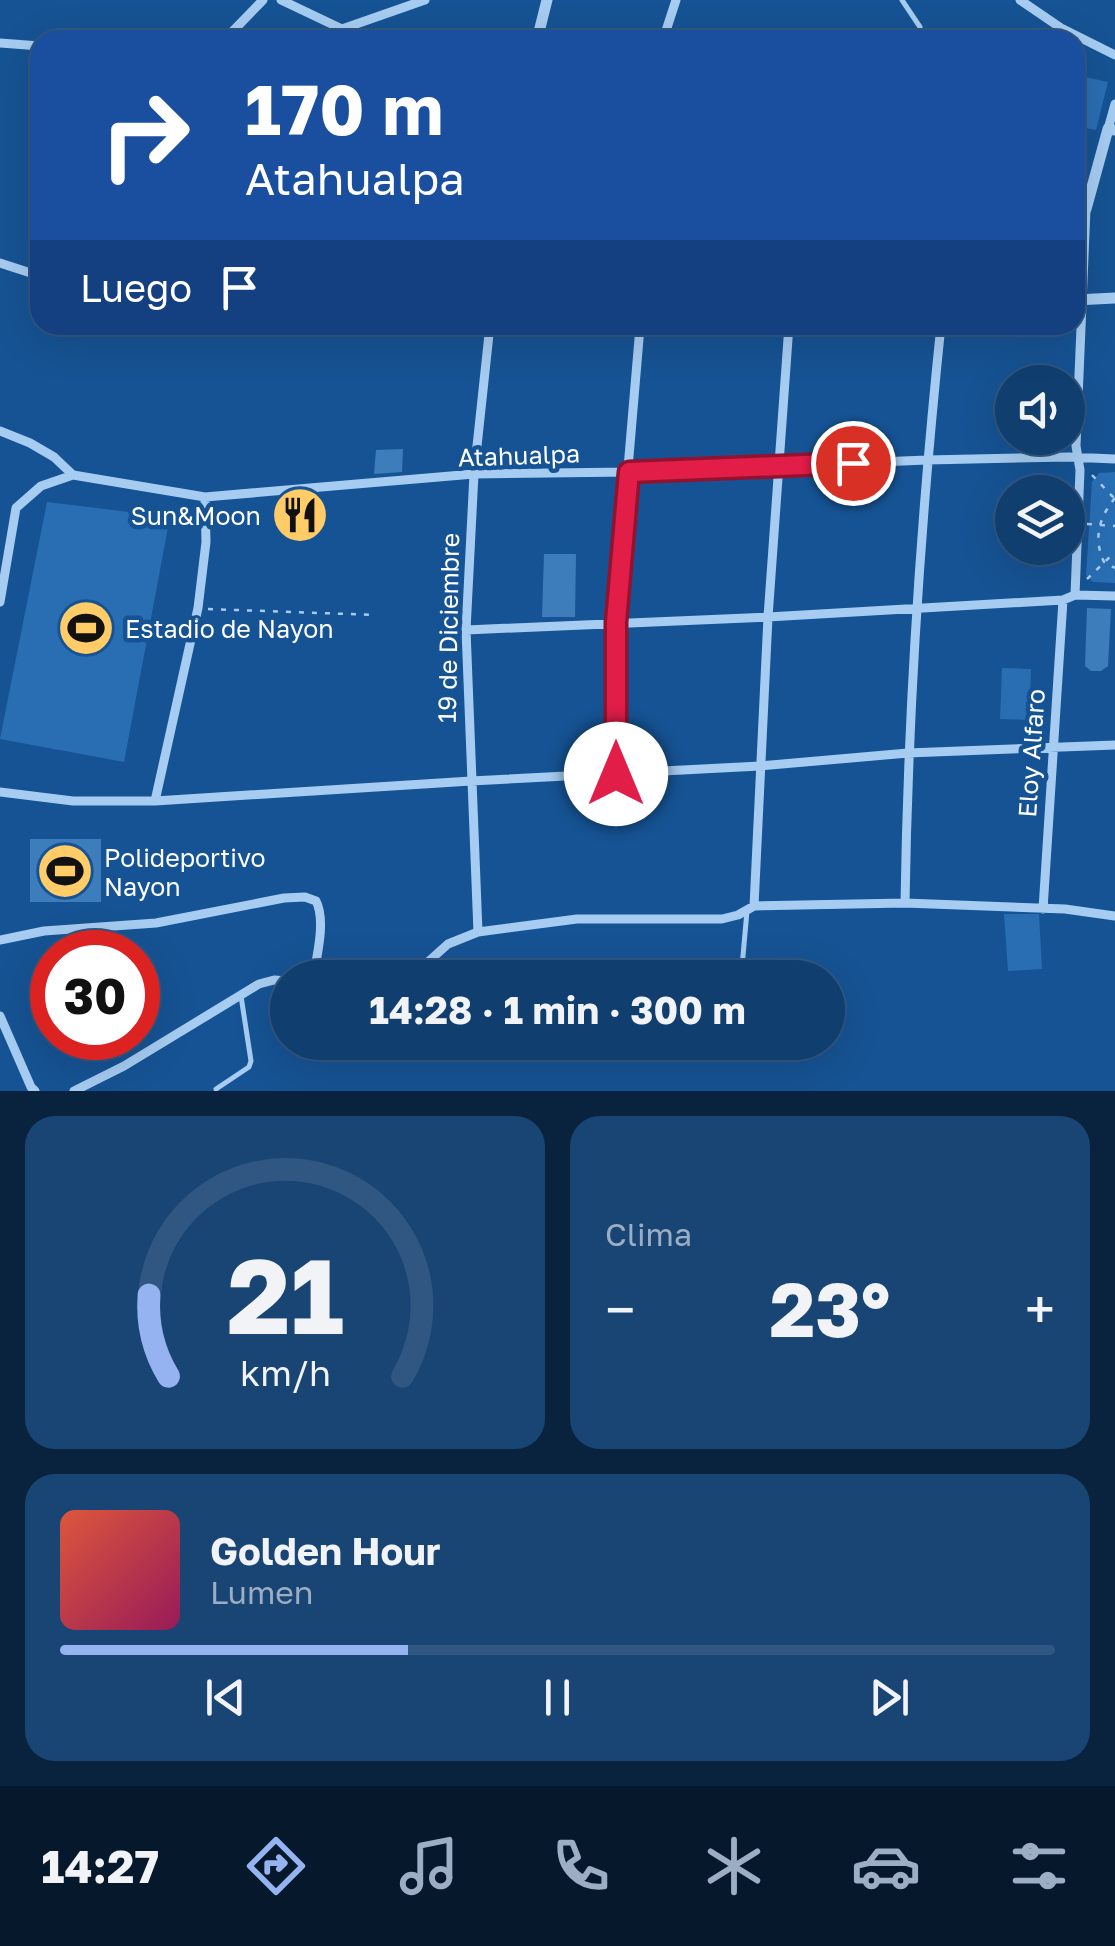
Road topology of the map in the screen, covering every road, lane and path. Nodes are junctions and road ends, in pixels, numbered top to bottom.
1 (263, 0) edge
2 (281, 0) edge
3 (425, 0) edge
4 (547, 0) edge
5 (676, 0) edge
6 (902, 0) edge
7 (1020, 0) edge
8 (920, 27) dead end
9 (342, 29) junction
10 (234, 30) edge
11 (345, 30) edge
12 (539, 30) edge
13 (666, 30) edge
14 (1064, 30) edge
15 (1085, 40) edge
16 (0, 42) edge
17 (30, 45) edge
18 (1115, 55) edge
19 (1115, 104) edge
20 (1111, 129) edge
21 (1085, 195) edge
22 (0, 264) edge
23 (30, 273) edge
24 (1115, 298) edge
25 (1085, 299) edge
26 (489, 335) edge
27 (639, 335) edge
28 (789, 335) edge
29 (941, 335) edge
30 (1078, 335) edge
31 (0, 431) edge
32 (927, 460) junction
33 (1115, 460) edge
34 (1079, 461) junction
35 (779, 466) junction
36 (629, 472) junction
37 (73, 474) junction
38 (474, 474) junction
39 (205, 497) junction
40 (1115, 498) edge
41 (1085, 524) edge
42 (1100, 525) junction
43 (1115, 526) edge
44 (1115, 552) edge
45 (1104, 562) junction
46 (1115, 568) edge
47 (1075, 593) junction
48 (1115, 596) edge
49 (1063, 600) junction
50 (0, 602) edge
51 (198, 608) junction
52 (918, 608) junction
53 (376, 614) dead end
54 (768, 616) junction
55 (616, 622) junction
56 (466, 630) junction
57 (1115, 745) edge
58 (1055, 748) junction
59 (908, 754) junction
60 (760, 766) junction
61 (616, 774) junction
62 (471, 780) junction
63 (0, 792) edge
64 (155, 802) junction
65 (905, 903) junction
66 (750, 908) junction
67 (1043, 909) junction
68 (1115, 916) edge
69 (478, 932) junction
70 (0, 940) edge
71 (316, 960) edge
72 (430, 960) edge
73 (743, 960) edge
74 (270, 981) edge
75 (241, 996) junction
76 (0, 1016) edge
77 (216, 1089) edge
78 (35, 1091) edge
79 (74, 1091) edge

1 - 10 street
2 - 9 street
3 - 9 street
4 - 12 street
5 - 13 street
6 - 8 lane
7 - 14 street
9 - 11 street
15 - 18 street
16 - 17 street
19 - 20 street
20 - 21 street
22 - 23 street
24 - 25 street
26 - 38 street, 19 de Diciembre
27 - 36 street
28 - 35 street
29 - 32 street
30 - 34 street
31 - 37 street, Atahualpa
32 - 34 street, Atahualpa
32 - 35 street, Atahualpa
32 - 52 street
33 - 34 street, Atahualpa
34 - 40 path
34 - 47 street
35 - 36 street, Atahualpa
35 - 54 street
36 - 38 street, Atahualpa
36 - 55 street
37 - 39 street, Atahualpa
37 - 50 street
38 - 39 street, Atahualpa
38 - 56 street, 19 de Diciembre
39 - 51 street
40 - 42 path
41 - 42 path
42 - 43 path
42 - 45 path
44 - 45 path
45 - 46 path
45 - 47 path
47 - 48 street
47 - 49 street
49 - 52 street
49 - 58 street, Eloy Alfaro
51 - 53 path
51 - 64 street
52 - 54 street
52 - 59 street
54 - 55 street
54 - 60 street
55 - 56 street
55 - 61 street
56 - 62 street, 19 de Diciembre
57 - 58 street
58 - 59 street
58 - 67 street, Eloy Alfaro
59 - 60 street
59 - 65 street
60 - 61 street
60 - 66 street
61 - 62 street
62 - 64 street
62 - 69 street, 19 de Diciembre
63 - 64 street
65 - 66 street
65 - 67 street
66 - 69 street
66 - 73 lane
67 - 68 street
69 - 72 street
70 - 71 street
74 - 75 street
75 - 77 lane
75 - 79 street
76 - 78 street

